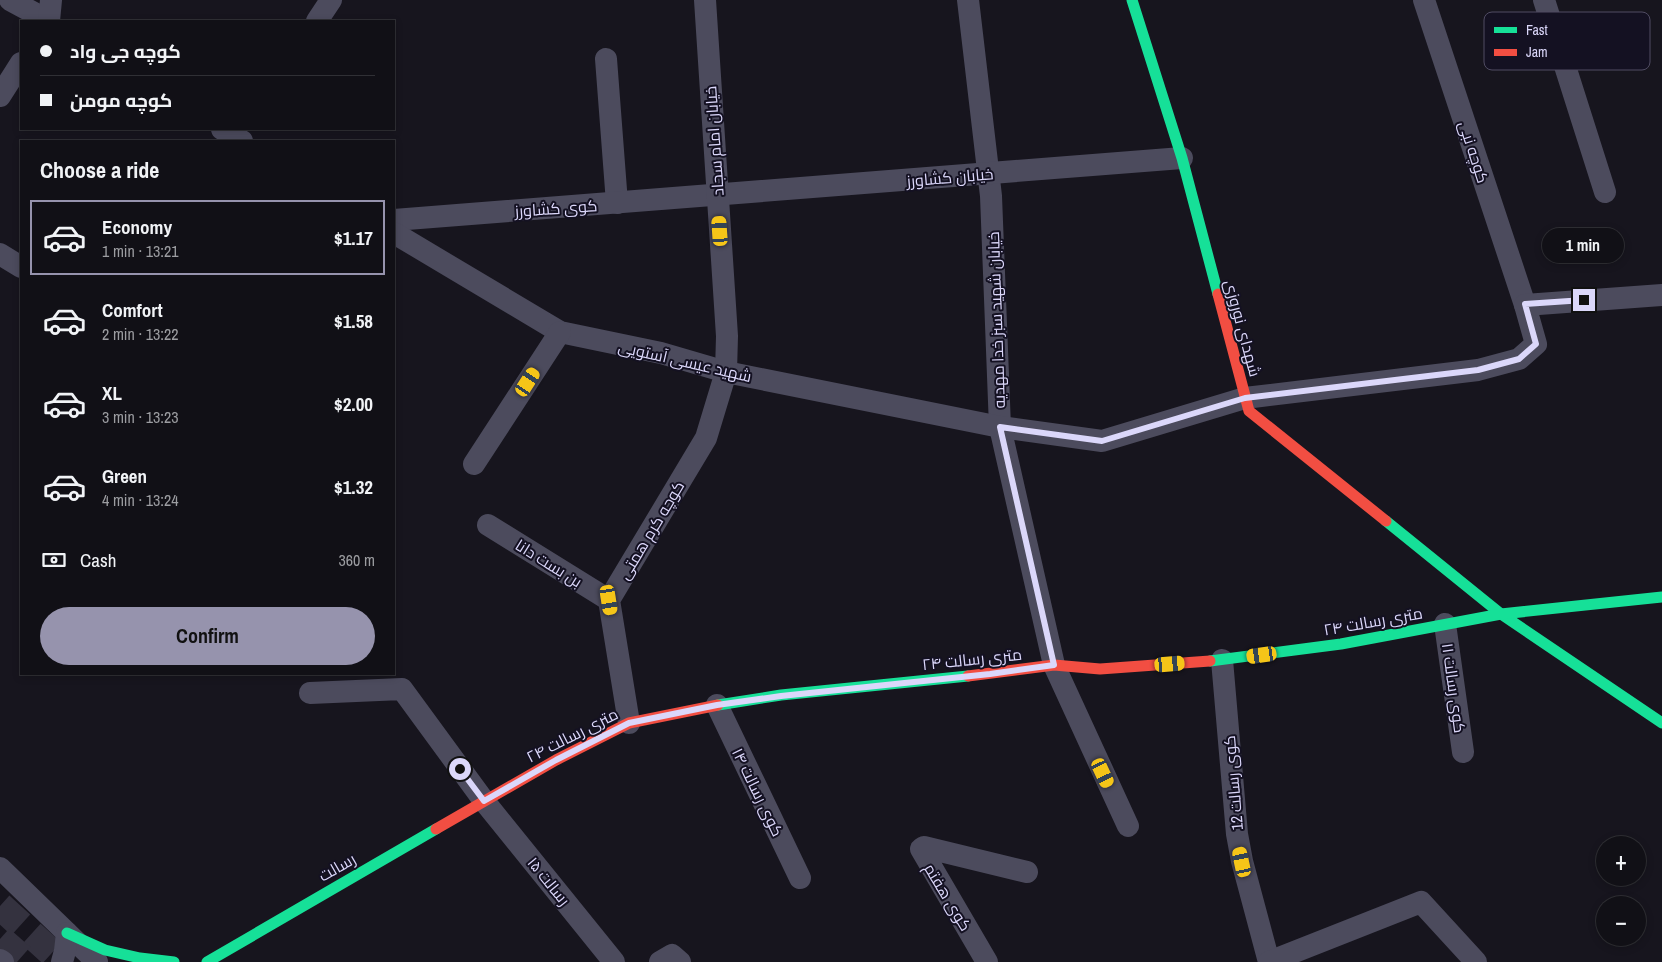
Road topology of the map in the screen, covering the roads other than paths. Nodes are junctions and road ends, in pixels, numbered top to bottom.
1 (10, 0) edge
2 (51, 0) edge
3 (331, 0) edge
4 (705, 0) edge
5 (968, 0) edge
6 (1132, 0) edge
7 (1424, 0) edge
8 (1544, 0) edge
9 (1548, 12) edge
10 (47, 20) edge
11 (49, 20) edge
12 (318, 20) edge
13 (606, 59) dead end
14 (20, 65) edge
15 (1566, 70) edge
16 (0, 96) edge
17 (1182, 158) junction
18 (989, 174) junction
19 (1605, 192) dead end
20 (718, 195) junction
21 (617, 203) junction
22 (395, 220) edge
23 (395, 234) edge
24 (0, 254) edge
25 (20, 266) edge
26 (1662, 295) edge
27 (1525, 304) junction
28 (560, 332) junction
29 (726, 372) junction
30 (1245, 398) junction
31 (1000, 427) junction
32 (474, 464) dead end
33 (488, 525) dead end
34 (1662, 597) edge
35 (609, 600) junction
36 (1501, 614) junction
37 (1445, 624) junction
38 (1222, 660) junction
39 (1054, 665) junction
40 (310, 694) dead end
41 (717, 705) junction
42 (629, 723) junction
43 (1662, 723) edge
44 (1463, 752) dead end
45 (484, 801) junction
46 (1128, 826) dead end
47 (0, 868) edge
48 (1027, 872) dead end
49 (800, 878) dead end
50 (67, 933) junction
51 (62, 962) edge
52 (97, 962) edge
53 (174, 962) edge
54 (208, 962) edge
55 (614, 962) edge
56 (660, 962) edge
57 (680, 962) edge
58 (987, 962) edge
59 (1269, 962) edge
60 (1476, 962) edge

1 - 10 street
2 - 11 street
3 - 12 street
4 - 20 street, خیابان امام سجاد
5 - 18 street, خیابان شهید سبز خدا مهدیه
6 - 17 main road, شهدای نوروزی
7 - 27 street, کوچه نبی
8 - 9 street
13 - 21 street
14 - 16 street
15 - 19 street
17 - 18 street, خیابان کشاورز
17 - 30 main road, شهدای نوروزی
18 - 20 street, خیابان کشاورز
18 - 31 street, خیابان شهید سبز خدا مهدیه
20 - 21 street, کوی کشاورز
20 - 29 street, خیابان امام سجاد
21 - 22 street, کوی کشاورز
23 - 28 street, شهید عیسی آستویی
24 - 25 street
26 - 27 street
27 - 30 street, کوچه نبی
28 - 29 street, شهید عیسی آستویی
28 - 32 street
29 - 31 street, شهید عیسی آستویی
29 - 35 street, کوچه کرم همتی
30 - 31 street, شهید عیسی آستویی
30 - 36 main road, شهدای نوروزی
31 - 39 street, خیابان شهید سبز خدا مهدیه
33 - 35 street, بن بست دانا
34 - 36 main road, ۲۴ متری رسالت
35 - 42 street
36 - 37 main road, ۲۴ متری رسالت
36 - 43 main road, شهدای نوروزی
37 - 38 main road, ۲۴ متری رسالت
37 - 44 street, کوی رسالت ۱۱
38 - 39 main road, ۲۴ متری رسالت
38 - 59 street, کوی رسالت 12
39 - 41 main road, ۲۴ متری رسالت
39 - 46 street, خیابان شهید سبز خدا مهدیه
40 - 45 street, رسالت ۱۵
41 - 42 main road, ۲۴ متری رسالت
41 - 49 street, کوی رسالت ۱۴
42 - 45 main road, ۲۴ متری رسالت
45 - 54 main road, رسالت
45 - 55 street, رسالت ۱۵
47 - 50 street
48 - 58 street, کوی هفتم
50 - 51 street
50 - 52 street
50 - 53 main road
56 - 57 street
59 - 60 street

